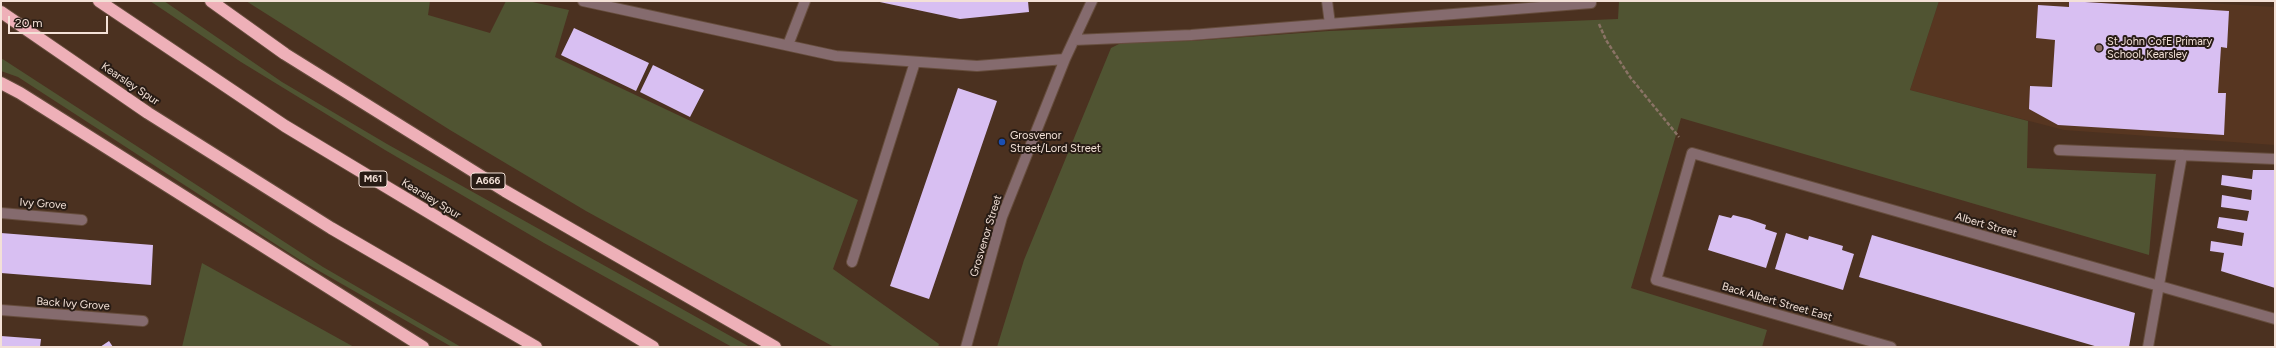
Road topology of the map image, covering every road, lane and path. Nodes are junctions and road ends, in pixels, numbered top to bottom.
1 (99, 1) edge
2 (211, 1) edge
3 (582, 1) edge
4 (805, 1) edge
5 (1092, 1) edge
6 (1327, 1) edge
7 (1590, 2) edge
8 (1, 12) edge
9 (1330, 24) junction
10 (1074, 40) junction
11 (788, 45) junction
12 (1065, 59) junction
13 (915, 62) junction
14 (1, 83) edge
15 (2059, 150) dead end
16 (1692, 153) junction
17 (2182, 155) junction
18 (2275, 160) edge
19 (1, 213) edge
20 (82, 220) dead end
21 (852, 262) dead end
22 (2159, 287) junction
23 (1, 310) edge
24 (2275, 319) edge
25 (144, 322) dead end
26 (423, 347) edge
27 (536, 347) edge
28 (653, 347) edge
29 (775, 347) edge
30 (966, 347) edge
31 (1891, 347) edge
32 (2148, 347) edge

1 - 28 highway, Kearsley Spur / M61
2 - 29 highway, A666
3 - 11 street
4 - 11 street
5 - 10 street, Grosvenor Street
6 - 9 street
7 - 9 street
7 - 16 path
8 - 27 highway, Kearsley Spur
9 - 10 street
10 - 12 street, Grosvenor Street
11 - 13 street
12 - 13 street
12 - 30 street, Grosvenor Street
13 - 21 street
14 - 26 highway
15 - 17 street
16 - 22 street, Albert Street
16 - 31 street, Back Albert Street East
17 - 18 street
17 - 22 street
19 - 20 street, Ivy Grove
22 - 24 street, Albert Street
22 - 32 street
23 - 25 street, Back Ivy Grove

